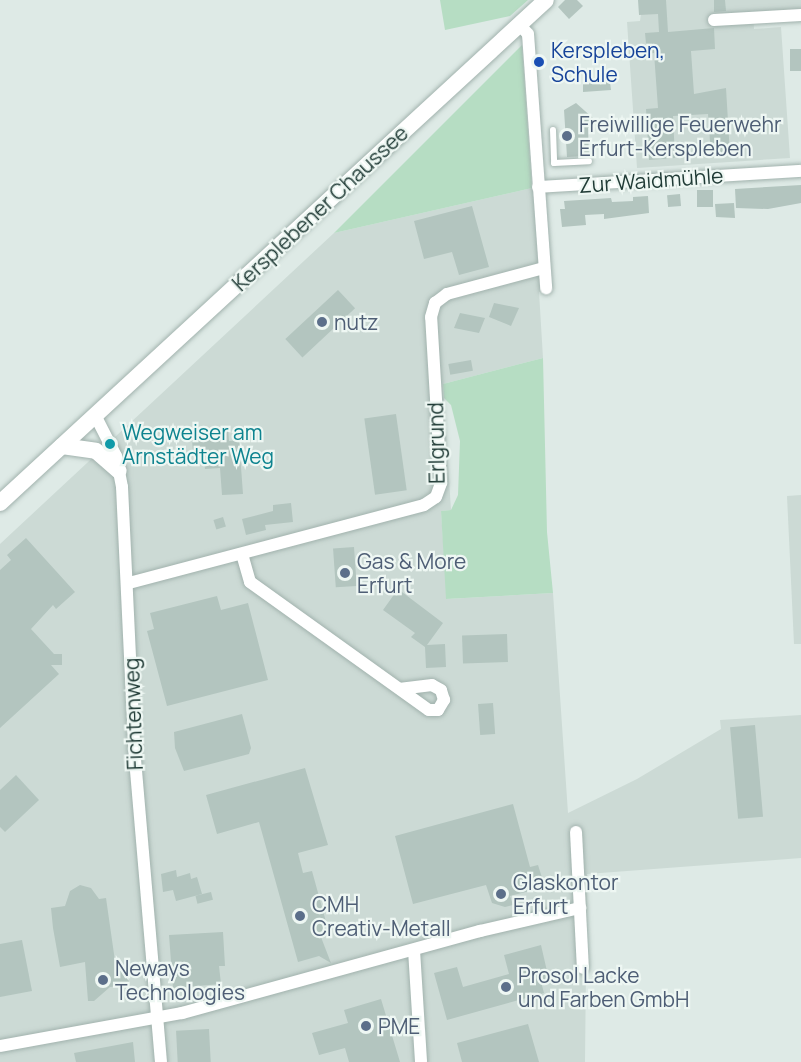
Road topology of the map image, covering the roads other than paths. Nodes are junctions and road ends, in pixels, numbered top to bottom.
1 (546, 0) edge
2 (801, 15) edge
3 (714, 20) dead end
4 (519, 24) junction
5 (553, 130) dead end
6 (554, 144) junction
7 (536, 145) junction
8 (589, 161) dead end
9 (801, 171) edge
10 (538, 187) junction
11 (544, 268) junction
12 (546, 288) dead end
13 (95, 415) junction
14 (62, 446) junction
15 (119, 471) junction
16 (0, 503) edge
17 (242, 554) junction
18 (129, 583) junction
19 (401, 689) dead end
20 (576, 832) dead end
21 (580, 908) junction
22 (414, 950) junction
23 (583, 968) dead end
24 (158, 1017) junction
25 (0, 1046) edge
26 (161, 1062) edge
27 (421, 1062) edge

1 - 4 main road, Kersplebener Chaussee
2 - 3 street
4 - 7 street
4 - 13 main road, Kersplebener Chaussee
5 - 6 lane
6 - 7 lane
6 - 8 lane
7 - 10 street
9 - 10 street, Zur Waidmühle
10 - 11 street
11 - 12 street
11 - 17 street, Erlgrund
13 - 14 main road, Kersplebener Chaussee
13 - 15 street, Fichtenweg
14 - 15 main road
14 - 16 main road, Kersplebener Chaussee
15 - 18 street, Fichtenweg
17 - 18 street, Erlgrund
17 - 19 street
18 - 24 street, Fichtenweg
20 - 21 street
21 - 22 street
21 - 23 street
22 - 24 street
22 - 27 street
24 - 25 street
24 - 26 street, Fichtenweg

